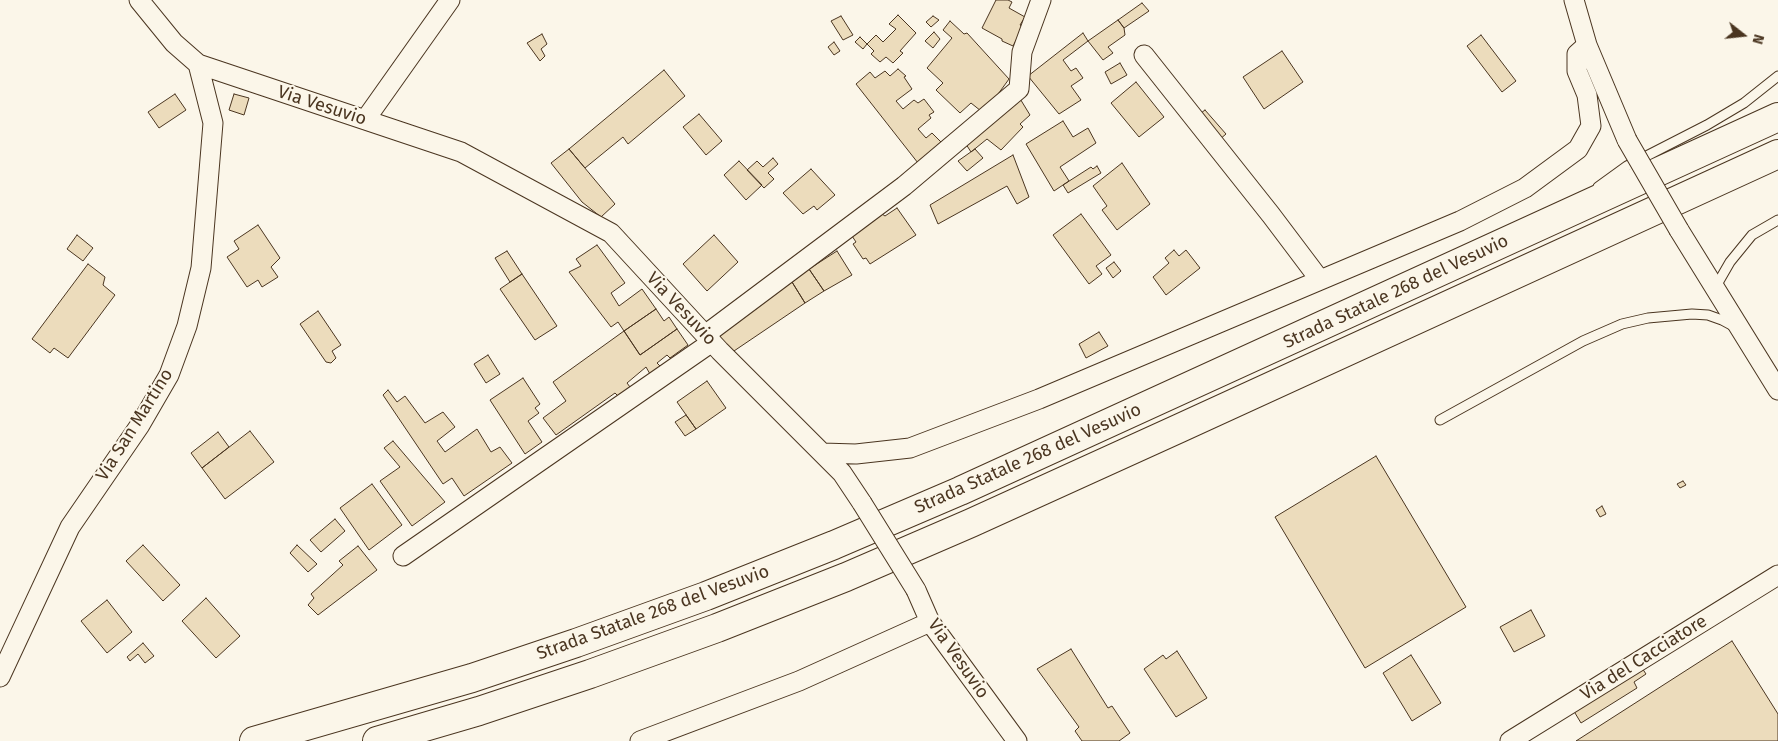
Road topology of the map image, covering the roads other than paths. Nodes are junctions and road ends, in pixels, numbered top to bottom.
1 (138, 0) edge
2 (450, 0) edge
3 (1041, 0) edge
4 (1574, 0) edge
5 (1587, 45) junction
6 (1144, 55) dead end
7 (198, 64) junction
8 (1778, 76) edge
9 (1778, 117) edge
10 (365, 120) junction
11 (1778, 154) edge
12 (1778, 220) edge
13 (1549, 222) junction
14 (1320, 280) junction
15 (1715, 288) junction
16 (1742, 331) junction
17 (708, 338) junction
18 (1778, 390) edge
19 (1440, 420) dead end
20 (822, 452) junction
21 (403, 556) dead end
22 (1778, 575) edge
23 (930, 622) junction
24 (0, 677) edge
25 (254, 741) edge
26 (377, 741) edge
27 (640, 741) edge
28 (1017, 741) edge
29 (1510, 741) edge

1 - 7 street
2 - 10 street
3 - 17 street
4 - 5 street
5 - 14 street
5 - 15 street, bridge
6 - 14 street
7 - 10 street, Via Vesuvio
7 - 24 street, Via San Martino
8 - 13 lane
9 - 13 highway, Strada Statale 268 del Vesuvio
10 - 17 street, Via Vesuvio
11 - 26 highway, Strada Statale 268 del Vesuvio
12 - 15 lane
13 - 25 highway, Strada Statale 268 del Vesuvio
14 - 20 street
15 - 16 street
16 - 18 street
16 - 19 lane
17 - 20 street, Via Vesuvio
17 - 21 street
20 - 23 street, Via Vesuvio, bridge
22 - 29 street, Via del Cacciatore
23 - 27 street
23 - 28 street, Via Vesuvio

